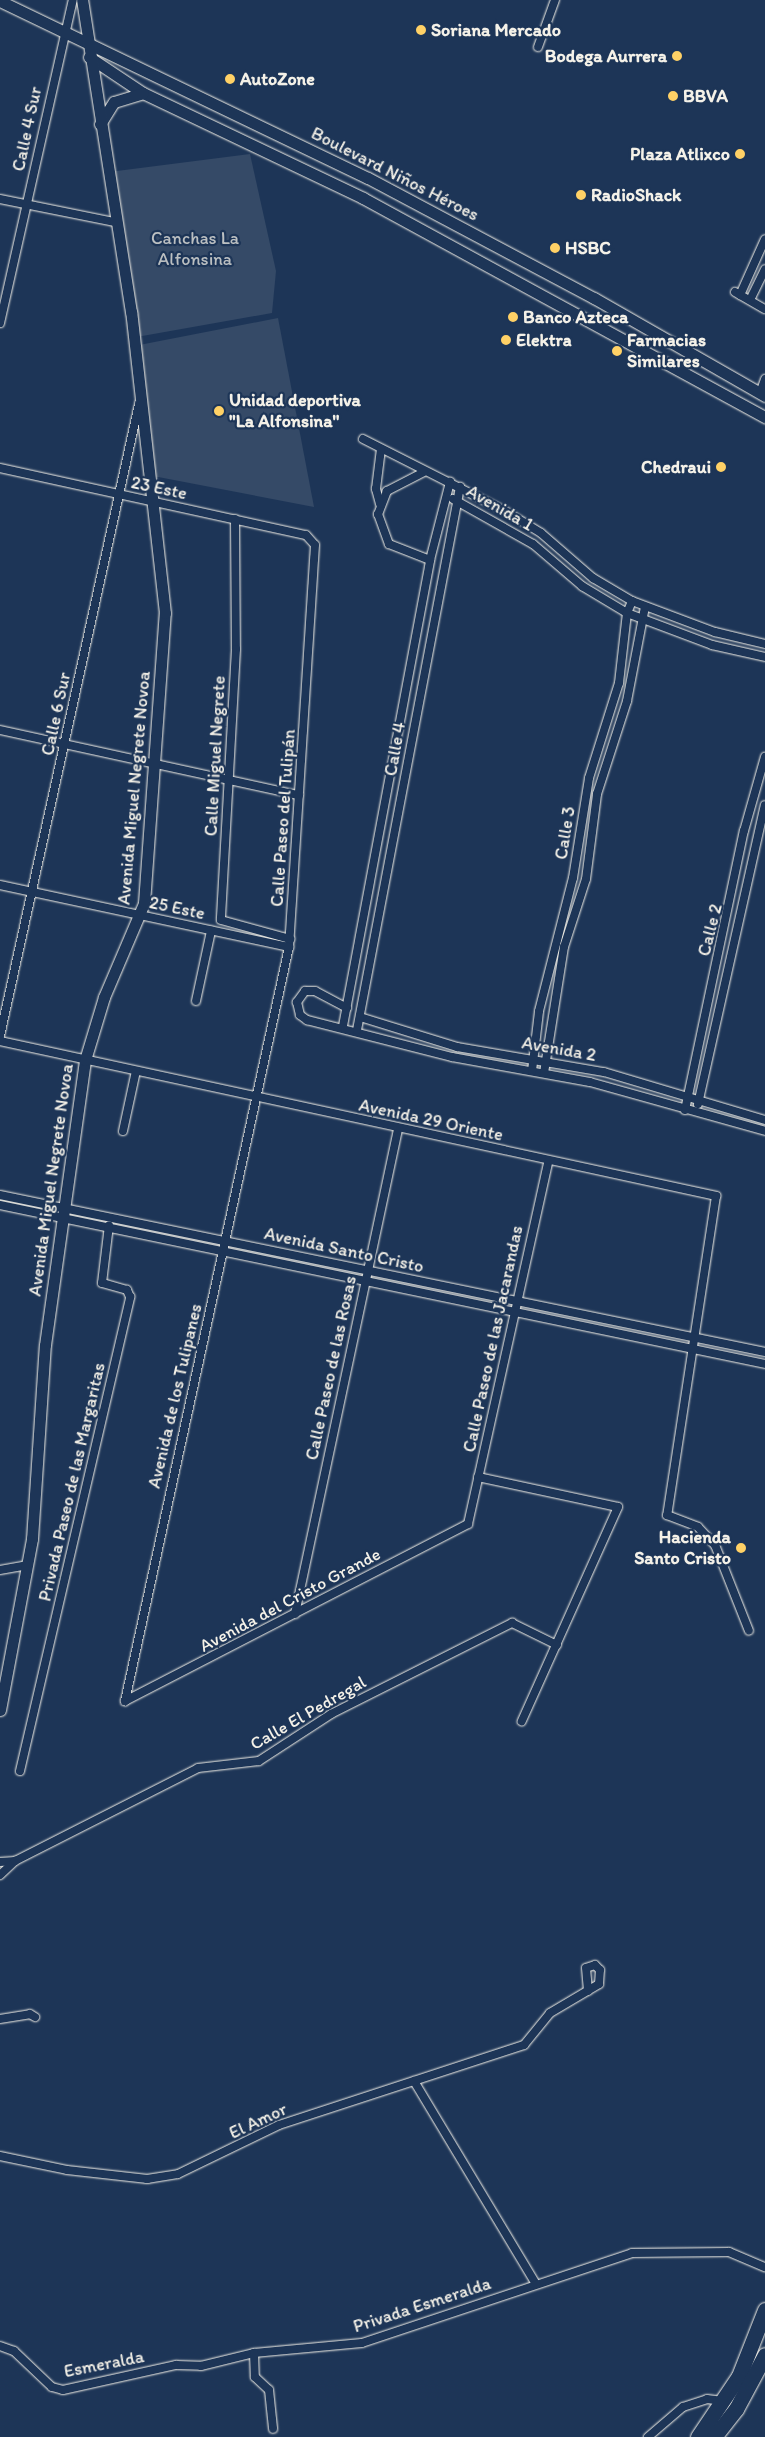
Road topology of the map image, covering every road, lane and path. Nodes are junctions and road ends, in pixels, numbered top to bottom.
1 (0, 0) edge
2 (73, 0) edge
3 (82, 0) edge
4 (554, 0) edge
5 (63, 30) junction
6 (86, 38) junction
7 (538, 47) dead end
8 (89, 57) junction
9 (143, 93) junction
10 (99, 126) junction
11 (0, 199) edge
12 (26, 205) junction
13 (114, 222) junction
14 (765, 239) edge
15 (762, 255) edge
16 (765, 269) edge
17 (750, 300) junction
18 (765, 309) edge
19 (0, 323) edge
20 (765, 379) edge
21 (763, 395) edge
22 (140, 397) junction
23 (765, 417) edge
24 (363, 438) dead end
25 (382, 448) junction
26 (0, 468) edge
27 (424, 472) junction
28 (450, 482) junction
29 (460, 487) junction
30 (119, 494) junction
31 (444, 496) junction
32 (456, 500) junction
33 (152, 501) junction
34 (380, 504) junction
35 (235, 520) junction
36 (311, 538) joint
37 (430, 560) junction
38 (632, 601) junction
39 (645, 607) junction
40 (627, 613) junction
41 (640, 617) junction
42 (765, 644) edge
43 (765, 657) edge
44 (402, 717) junction
45 (416, 719) junction
46 (0, 730) edge
47 (65, 744) junction
48 (765, 758) edge
49 (154, 762) junction
50 (229, 778) junction
51 (299, 795) junction
52 (765, 805) edge
53 (578, 848) junction
54 (589, 848) junction
55 (0, 885) edge
56 (32, 892) junction
57 (731, 906) junction
58 (744, 908) junction
59 (141, 916) junction
60 (211, 930) junction
61 (290, 938) junction
62 (289, 947) junction
63 (196, 1001) dead end
64 (347, 1008) junction
65 (360, 1017) junction
66 (343, 1026) junction
67 (357, 1030) junction
68 (0, 1036) edge
69 (0, 1041) edge
70 (532, 1059) junction
71 (85, 1060) junction
72 (545, 1061) junction
73 (136, 1071) junction
74 (532, 1071) junction
75 (544, 1073) junction
76 (255, 1097) junction
77 (688, 1098) junction
78 (698, 1102) junction
79 (686, 1110) junction
80 (698, 1114) junction
81 (765, 1120) edge
82 (398, 1129) junction
83 (765, 1131) edge
84 (123, 1132) dead end
85 (548, 1162) junction
86 (2, 1195) edge
87 (1, 1205) edge
88 (64, 1214) junction
89 (111, 1218) junction
90 (109, 1228) junction
91 (226, 1240) junction
92 (223, 1250) junction
93 (367, 1270) junction
94 (365, 1280) junction
95 (517, 1301) junction
96 (515, 1311) junction
97 (682, 1335) junction
98 (694, 1338) junction
99 (680, 1346) junction
100 (692, 1348) junction
101 (765, 1352) edge
102 (765, 1364) edge
103 (478, 1477) junction
104 (468, 1524) joint
105 (27, 1565) junction
106 (0, 1570) edge
107 (295, 1614) junction
108 (749, 1631) dead end
109 (557, 1645) junction
110 (5, 1660) edge
111 (125, 1701) joint
112 (0, 1710) edge
113 (522, 1722) dead end
114 (20, 1771) dead end
115 (15, 1861) junction
116 (0, 1862) edge
117 (0, 1875) edge
118 (588, 1991) dead end
119 (35, 2017) dead end
120 (0, 2019) edge
121 (414, 2081) junction
122 (0, 2156) edge
123 (765, 2267) edge
124 (535, 2282) junction
125 (765, 2310) edge
126 (0, 2346) edge
127 (254, 2353) junction
128 (765, 2356) edge
129 (227, 2358) joint
130 (725, 2401) junction
131 (273, 2430) dead end
132 (648, 2437) edge
133 (698, 2437) edge
134 (714, 2437) edge

1 - 5 main road, Boulevard Niños Héroes
2 - 5 street, Calle 4 Sur
3 - 6 main road, Avenida Miguel Negrete Novoa
4 - 7 street
5 - 6 main road, Boulevard Niños Héroes
5 - 12 street, Calle 4 Sur
6 - 8 main road, Avenida Miguel Negrete Novoa
6 - 21 main road, Boulevard Niños Héroes
8 - 9 main road, Boulevard Niños Héroes
8 - 10 main road, Avenida Miguel Negrete Novoa
9 - 10 main road
9 - 23 main road, Boulevard Niños Héroes
10 - 13 main road, Avenida Miguel Negrete Novoa
11 - 12 street
12 - 13 street
12 - 19 street, Calle 4 Sur
13 - 22 main road, Avenida Miguel Negrete Novoa
14 - 15 street
15 - 17 street
16 - 17 street
17 - 18 street
20 - 21 street
22 - 30 street, Calle 6 Sur
22 - 33 main road, Avenida Miguel Negrete Novoa
24 - 25 street
25 - 27 street
25 - 34 street
26 - 30 street, 23 Este
27 - 28 street
27 - 34 street
28 - 29 street, Avenida 1
28 - 31 street, Avenida 1
29 - 32 street, Calle 4
29 - 38 street, Avenida 1
30 - 33 street, 23 Este
30 - 47 street, Calle 6 Sur
31 - 32 street, Avenida 1
31 - 37 street, Calle 4
32 - 40 street, Avenida 1
32 - 45 street, Calle 4
33 - 35 street, 23 Este
33 - 49 main road, Avenida Miguel Negrete Novoa
34 - 37 street
35 - 36 street, 23 Este
35 - 50 street, Calle Miguel Negrete
36 - 51 street, Calle Paseo del Tulipán
37 - 44 street, Calle 4
38 - 39 street, Avenida 1
38 - 40 street, Calle 3
39 - 41 street, Calle 3
39 - 42 street, Avenida 1
40 - 41 street, Avenida 1
40 - 53 street, Calle 3
41 - 43 street, Avenida 1
41 - 54 street, Calle 3
44 - 45 street
44 - 64 street, Calle 4
45 - 65 street, Calle 4
46 - 47 street
47 - 49 street
47 - 56 street, Calle 6 Sur
48 - 57 street, Calle 2
49 - 50 street
49 - 59 main road, Avenida Miguel Negrete Novoa
50 - 51 street
50 - 61 street, Calle Miguel Negrete
51 - 61 street, Calle Paseo del Tulipán
52 - 58 street, Calle 2
53 - 54 street
53 - 70 street, Calle 3
54 - 72 street, Calle 3
55 - 56 street, 25 Este
56 - 59 street, 25 Este
56 - 68 street, Calle 6 Sur
57 - 58 street
57 - 77 street, Calle 2
58 - 78 street, Calle 2
59 - 60 street, 25 Este
59 - 71 main road, Avenida Miguel Negrete Novoa
60 - 62 street, 25 Este
60 - 63 street
61 - 62 street, Calle Paseo del Tulipán
62 - 76 street, Calle Paseo del Tulipán
64 - 66 street, Calle 4
64 - 66 street, Avenida 2
65 - 67 street
65 - 70 street, Avenida 2
66 - 67 street, Avenida 2
67 - 74 street, Avenida 2
69 - 71 street, Avenida 29 Oriente
70 - 72 street, Avenida 2
70 - 74 street, Calle 3
71 - 73 street, Avenida 29 Oriente
71 - 88 main road, Avenida Miguel Negrete Novoa
72 - 75 street, Calle 3
72 - 77 street, Avenida 2
73 - 76 street, Avenida 29 Oriente
73 - 84 street
74 - 75 street, Avenida 2
75 - 79 street, Avenida 2
76 - 82 street, Avenida 29 Oriente
76 - 91 street, Avenida de los Tulipanes
77 - 78 street, Avenida 2
77 - 79 street, Calle 2
78 - 80 street, Calle 2
78 - 81 street, Avenida 2
79 - 80 street, Avenida 2
80 - 83 street, Avenida 2
82 - 85 street, Avenida 29 Oriente
82 - 93 street, Calle Paseo de las Rosas
85 - 95 street, Calle Paseo de las Jacarandas
85 - 98 street, Avenida 29 Oriente
86 - 87 street
86 - 88 street, Avenida Santo Cristo
87 - 88 street, Avenida Santo Cristo
88 - 89 street, Avenida Santo Cristo
88 - 90 street, Avenida Santo Cristo
88 - 105 main road, Avenida Miguel Negrete Novoa
89 - 90 street, Privada Paseo de las Margaritas
89 - 91 street, Avenida Santo Cristo
90 - 92 street, Avenida Santo Cristo
90 - 114 street, Privada Paseo de las Margaritas
91 - 92 street, Avenida de los Tulipanes
91 - 93 street, Avenida Santo Cristo
92 - 94 street, Avenida Santo Cristo
92 - 111 street, Avenida de los Tulipanes
93 - 94 street, Calle Paseo de las Rosas
93 - 95 street, Avenida Santo Cristo
94 - 96 street, Avenida Santo Cristo
94 - 107 street, Calle Paseo de las Rosas
95 - 96 street, Calle Paseo de las Jacarandas
95 - 97 street, Avenida Santo Cristo
96 - 99 street, Avenida Santo Cristo
96 - 103 street, Calle Paseo de las Jacarandas
97 - 98 street, Avenida Santo Cristo
97 - 99 street
98 - 100 street
98 - 101 street, Avenida Santo Cristo
99 - 100 street, Avenida Santo Cristo
100 - 102 street, Avenida Santo Cristo
100 - 108 street
103 - 104 street, Calle Paseo de las Jacarandas
103 - 109 street
104 - 107 street, Avenida del Cristo Grande
105 - 106 street
105 - 110 main road, Avenida Miguel Negrete Novoa
107 - 111 street, Avenida del Cristo Grande
109 - 113 street
109 - 115 street, Calle El Pedregal
110 - 112 main road, Avenida Miguel Negrete Novoa
115 - 116 street, Calle El Pedregal
115 - 117 street, Calle El Pedregal
118 - 121 street, El Amor
119 - 120 street
121 - 122 street, El Amor
121 - 124 street
123 - 124 street, Privada Esmeralda
124 - 127 street, Privada Esmeralda
125 - 130 highway
126 - 129 street, Esmeralda
127 - 129 street, Privada Esmeralda
127 - 131 street
128 - 134 highway
130 - 132 street
130 - 133 highway

